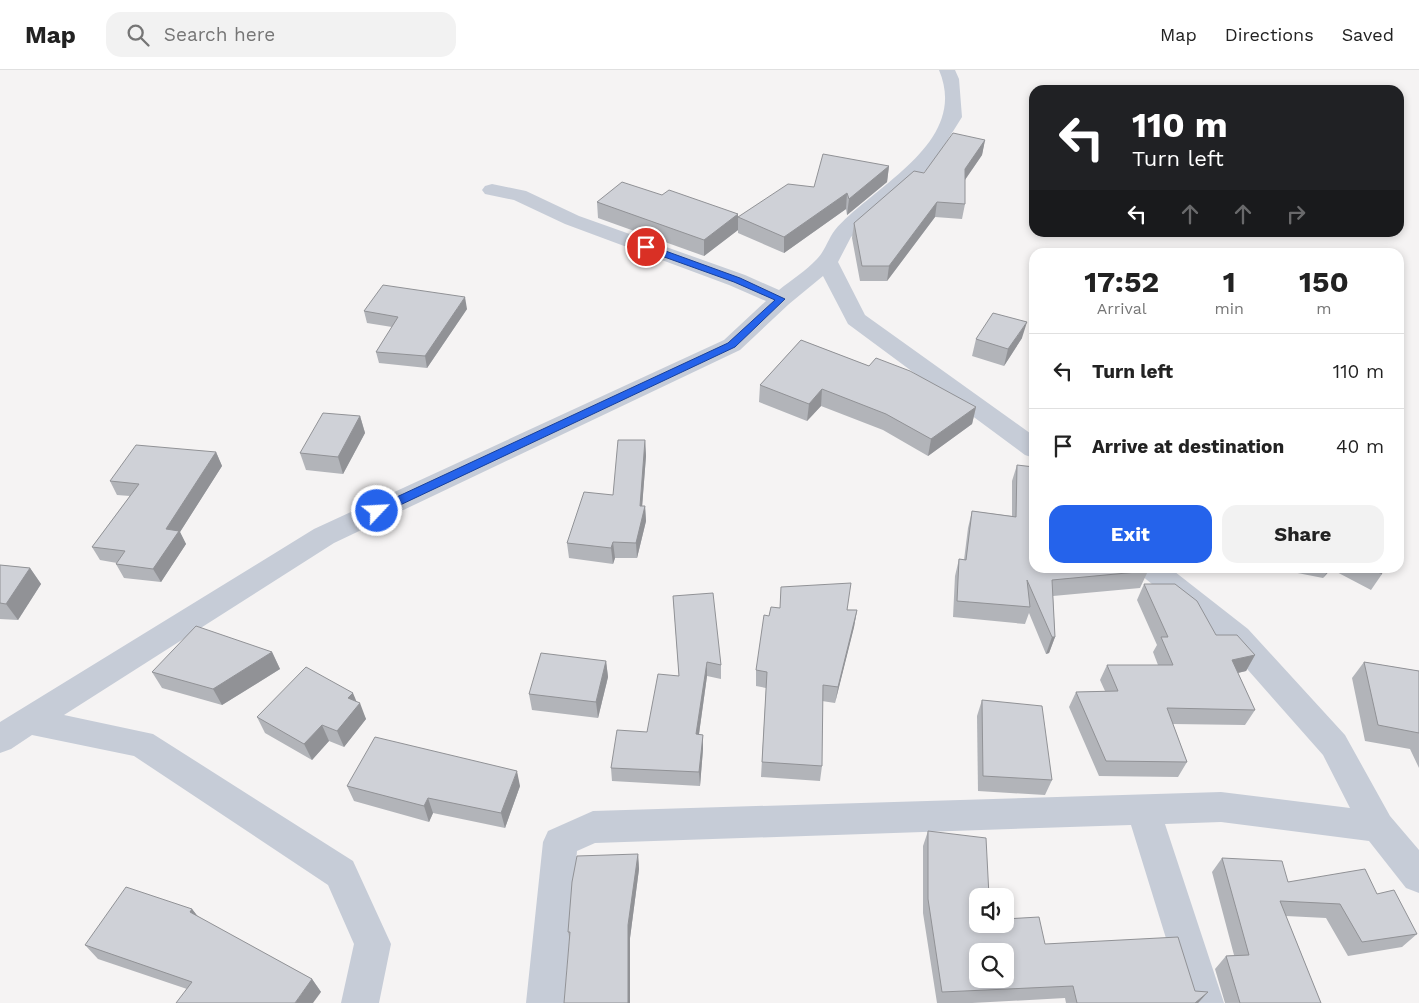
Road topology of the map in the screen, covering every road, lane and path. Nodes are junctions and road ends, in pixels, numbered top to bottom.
1 (947, 70) edge
2 (492, 190) dead end
3 (827, 262) junction
4 (781, 299) junction
5 (1029, 446) edge
6 (1158, 573) edge
7 (14, 730) edge
8 (1143, 809) junction
9 (1378, 827) junction
10 (1419, 876) edge
11 (360, 1003) edge
12 (545, 1003) edge
13 (1205, 1003) edge

1 - 3 street
2 - 4 street
3 - 4 street
3 - 5 street
4 - 7 street
6 - 9 street
7 - 11 street
8 - 9 street
8 - 12 street
8 - 13 street
9 - 10 street

